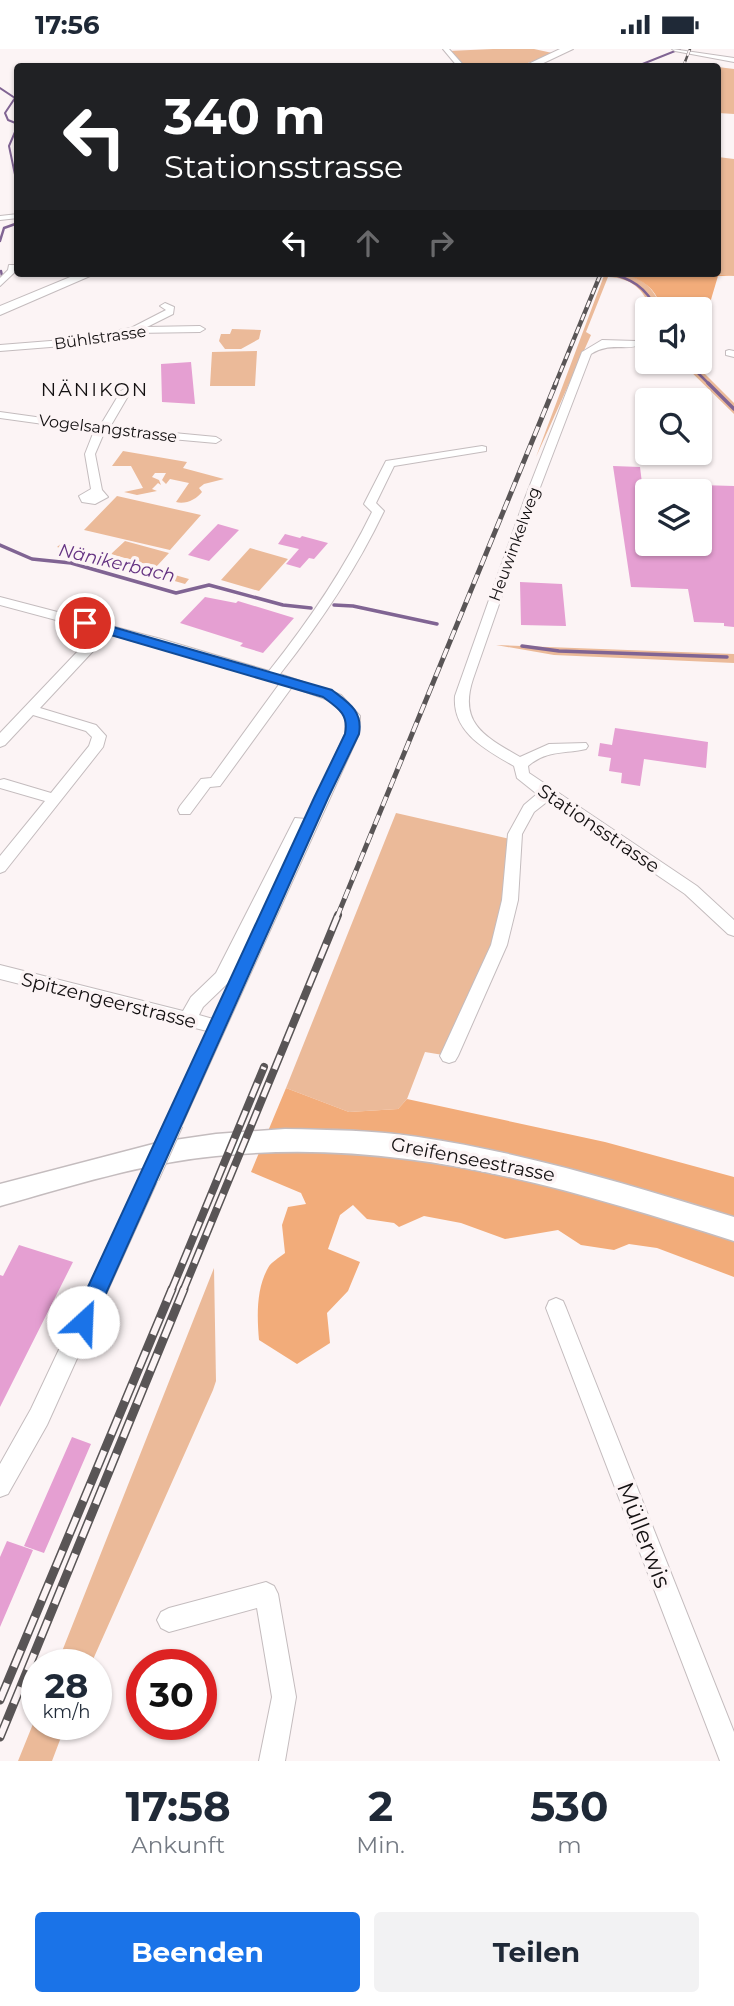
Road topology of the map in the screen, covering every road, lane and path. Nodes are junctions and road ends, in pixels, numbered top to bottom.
1 (446, 49) edge
2 (568, 49) edge
3 (677, 49) edge
4 (734, 60) edge
5 (538, 61) junction
6 (459, 63) edge
7 (531, 63) edge
8 (534, 63) edge
9 (14, 268) edge
10 (82, 277) edge
11 (0, 283) edge
12 (165, 306) dead end
13 (0, 311) edge
14 (200, 329) dead end
15 (134, 330) junction
16 (635, 344) edge
17 (0, 348) edge
18 (126, 391) dead end
19 (0, 415) edge
20 (101, 430) junction
21 (216, 440) dead end
22 (482, 449) dead end
23 (96, 492) dead end
24 (0, 601) edge
25 (106, 629) junction
26 (272, 676) junction
27 (289, 681) junction
28 (31, 710) junction
29 (0, 742) edge
30 (581, 745) dead end
31 (347, 746) junction
32 (521, 764) junction
33 (4, 784) dead end
34 (547, 793) junction
35 (55, 799) junction
36 (186, 810) dead end
37 (0, 867) edge
38 (734, 930) edge
39 (0, 972) edge
40 (188, 1019) junction
41 (218, 1027) junction
42 (449, 1056) dead end
43 (0, 1195) edge
44 (734, 1229) edge
45 (556, 1308) dead end
46 (0, 1486) edge
47 (169, 1620) dead end
48 (272, 1761) edge
49 (733, 1761) edge

1 - 6 street
2 - 5 main road
3 - 4 street
5 - 7 main road
5 - 8 main road
9 - 11 street
10 - 13 main road
12 - 15 street
14 - 15 street, Bühlstrasse
15 - 17 street, Bühlstrasse
16 - 32 street, Heuwinkelweg
18 - 20 street
19 - 20 street, Vogelsangstrasse
20 - 21 street, Vogelsangstrasse
20 - 23 street
22 - 26 street
24 - 25 street
25 - 26 street
25 - 28 street
26 - 27 street
27 - 31 street
27 - 36 street
28 - 29 street
28 - 35 street
30 - 32 street, Stationsstrasse
31 - 40 street
31 - 41 street
32 - 34 street, Stationsstrasse
33 - 35 street
34 - 38 street, Stationsstrasse
34 - 42 street
35 - 37 street
39 - 40 street, Spitzengeerstrasse
40 - 41 street, Spitzengeerstrasse
41 - 46 street, bridge
43 - 44 street, Greifenseestrasse
45 - 49 street, Müllerwis
47 - 48 street

